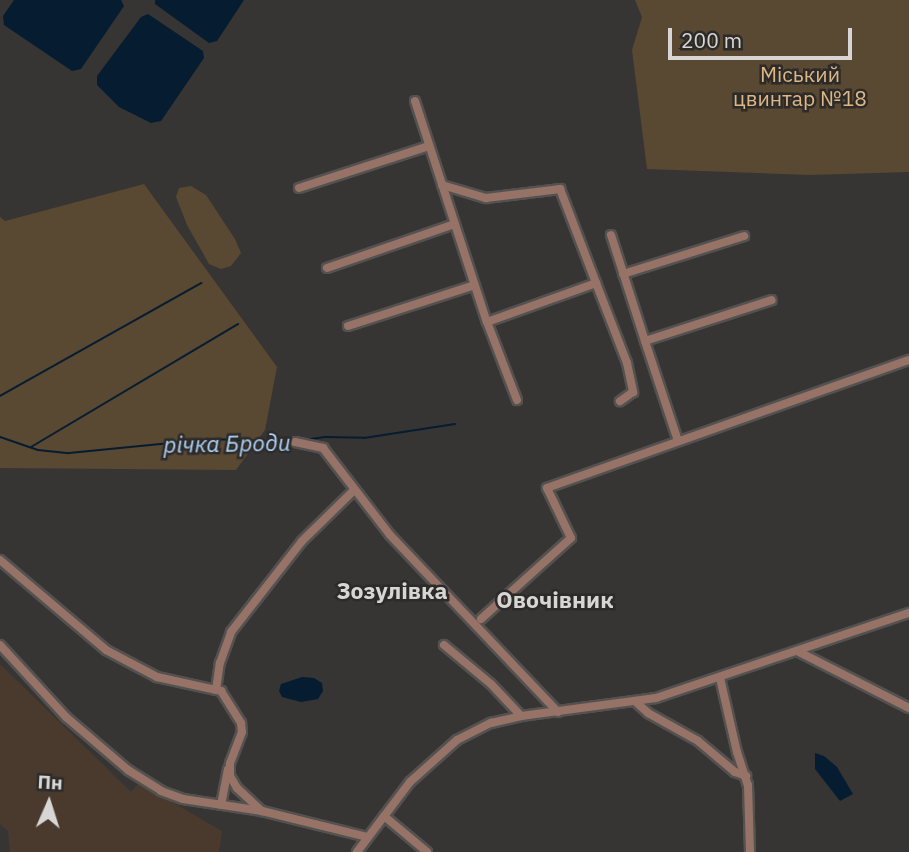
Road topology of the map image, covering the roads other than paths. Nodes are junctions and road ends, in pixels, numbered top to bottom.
1 (415, 101) dead end
2 (429, 146) junction
3 (442, 185) junction
4 (299, 188) dead end
5 (455, 224) junction
6 (611, 235) dead end
7 (744, 236) dead end
8 (327, 268) dead end
9 (623, 274) junction
10 (596, 283) junction
11 (475, 285) junction
12 (772, 300) dead end
13 (487, 322) junction
14 (348, 326) dead end
15 (645, 341) junction
16 (909, 360) edge
17 (517, 400) dead end
18 (620, 401) dead end
19 (678, 441) junction
20 (295, 442) dead end
21 (353, 491) junction
22 (0, 561) edge
23 (909, 613) edge
24 (481, 619) dead end
25 (0, 645) edge
26 (444, 645) dead end
27 (799, 652) junction
28 (720, 678) junction
29 (216, 690) junction
30 (637, 703) junction
31 (909, 708) edge
32 (558, 712) junction
33 (521, 716) junction
34 (230, 764) junction
35 (746, 776) junction
36 (221, 805) junction
37 (262, 811) junction
38 (384, 816) junction
39 (367, 837) junction
40 (357, 852) edge
41 (427, 852) edge
42 (750, 852) edge

1 - 2 street
2 - 3 street
2 - 4 street
3 - 5 street
3 - 10 street
5 - 8 street
5 - 11 street
6 - 9 street
7 - 9 street
9 - 15 street
10 - 13 street
10 - 18 street
11 - 13 street
11 - 14 street
12 - 15 street
13 - 17 street
15 - 19 street
16 - 19 street
19 - 24 street
20 - 21 street
21 - 29 street
21 - 32 street
22 - 29 street
23 - 27 street
25 - 36 street
26 - 33 street
27 - 28 street
27 - 31 street
28 - 30 street
28 - 35 street
29 - 34 street
30 - 32 street
30 - 35 street
32 - 33 street
33 - 38 street
34 - 36 street
34 - 37 street
35 - 42 street
36 - 37 street
37 - 39 street
38 - 39 street
38 - 41 street
39 - 40 street

